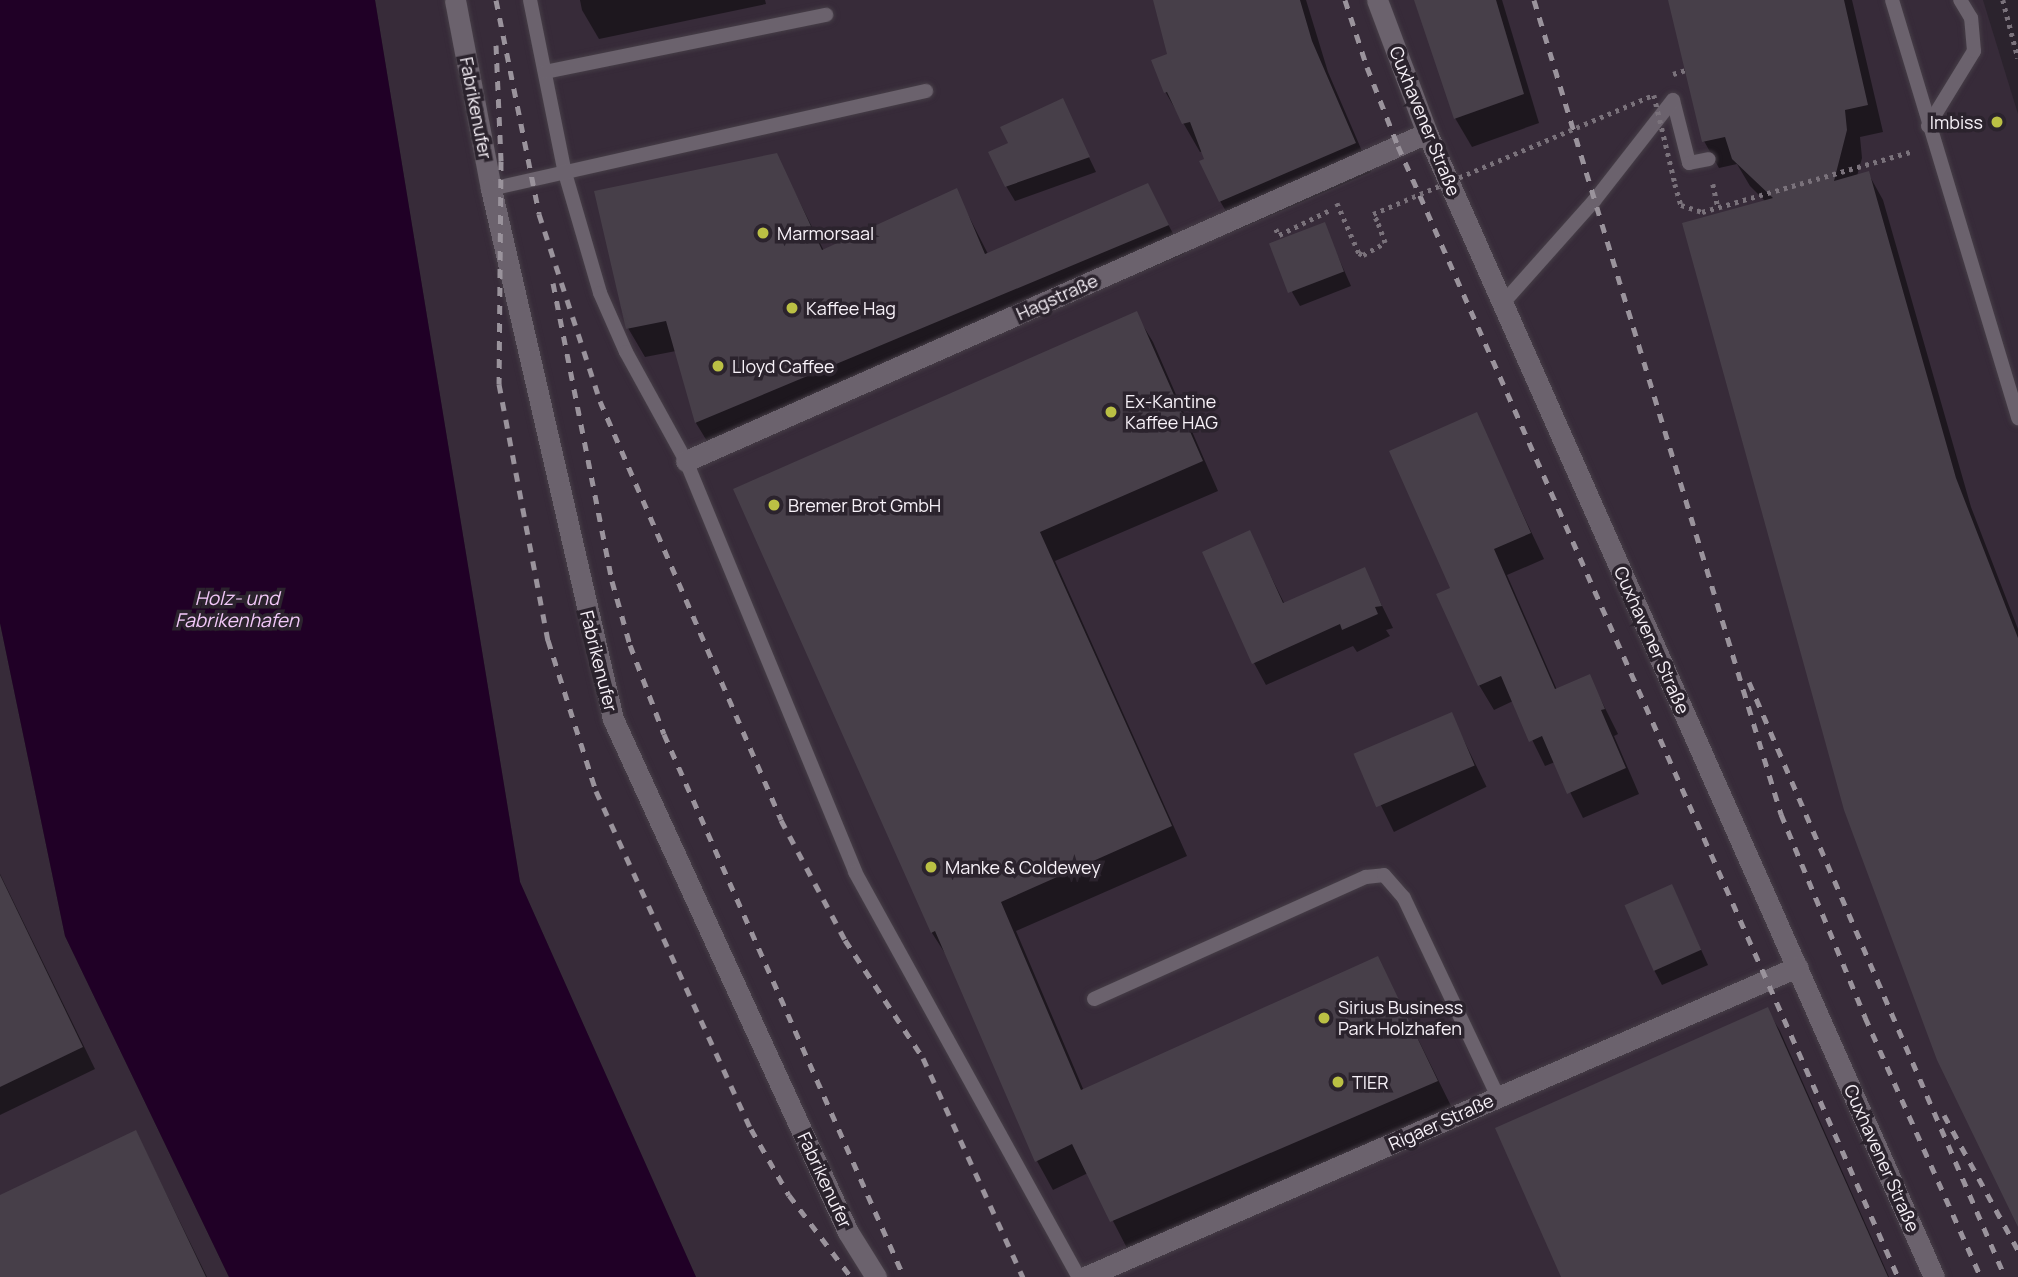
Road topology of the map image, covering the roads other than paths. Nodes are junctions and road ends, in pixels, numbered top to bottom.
1 (455, 0) edge
2 (530, 0) edge
3 (1377, 0) edge
4 (1892, 0) edge
5 (1960, 0) edge
6 (826, 15) dead end
7 (545, 72) junction
8 (926, 91) dead end
9 (1928, 125) junction
10 (1427, 133) junction
11 (1709, 159) dead end
12 (565, 173) junction
13 (491, 189) junction
14 (1503, 303) junction
15 (2018, 418) edge
16 (686, 461) junction
17 (1797, 967) junction
18 (1094, 999) dead end
19 (1498, 1097) junction
20 (876, 1277) edge
21 (1079, 1277) edge
22 (1085, 1277) edge
23 (1934, 1277) edge

1 - 13 street, Fabrikenufer
2 - 7 lane
3 - 10 street, Cuxhavener Straße
4 - 9 lane
5 - 9 lane
6 - 7 lane
7 - 12 lane
8 - 12 lane
9 - 15 lane
10 - 14 street, Cuxhavener Straße
10 - 16 street, Hagstraße
11 - 14 lane
12 - 13 lane
12 - 16 lane
13 - 20 street, Fabrikenufer
14 - 17 street, Cuxhavener Straße
16 - 21 lane
17 - 19 street, Rigaer Straße
17 - 23 street, Cuxhavener Straße
18 - 19 lane
19 - 22 street, Rigaer Straße

